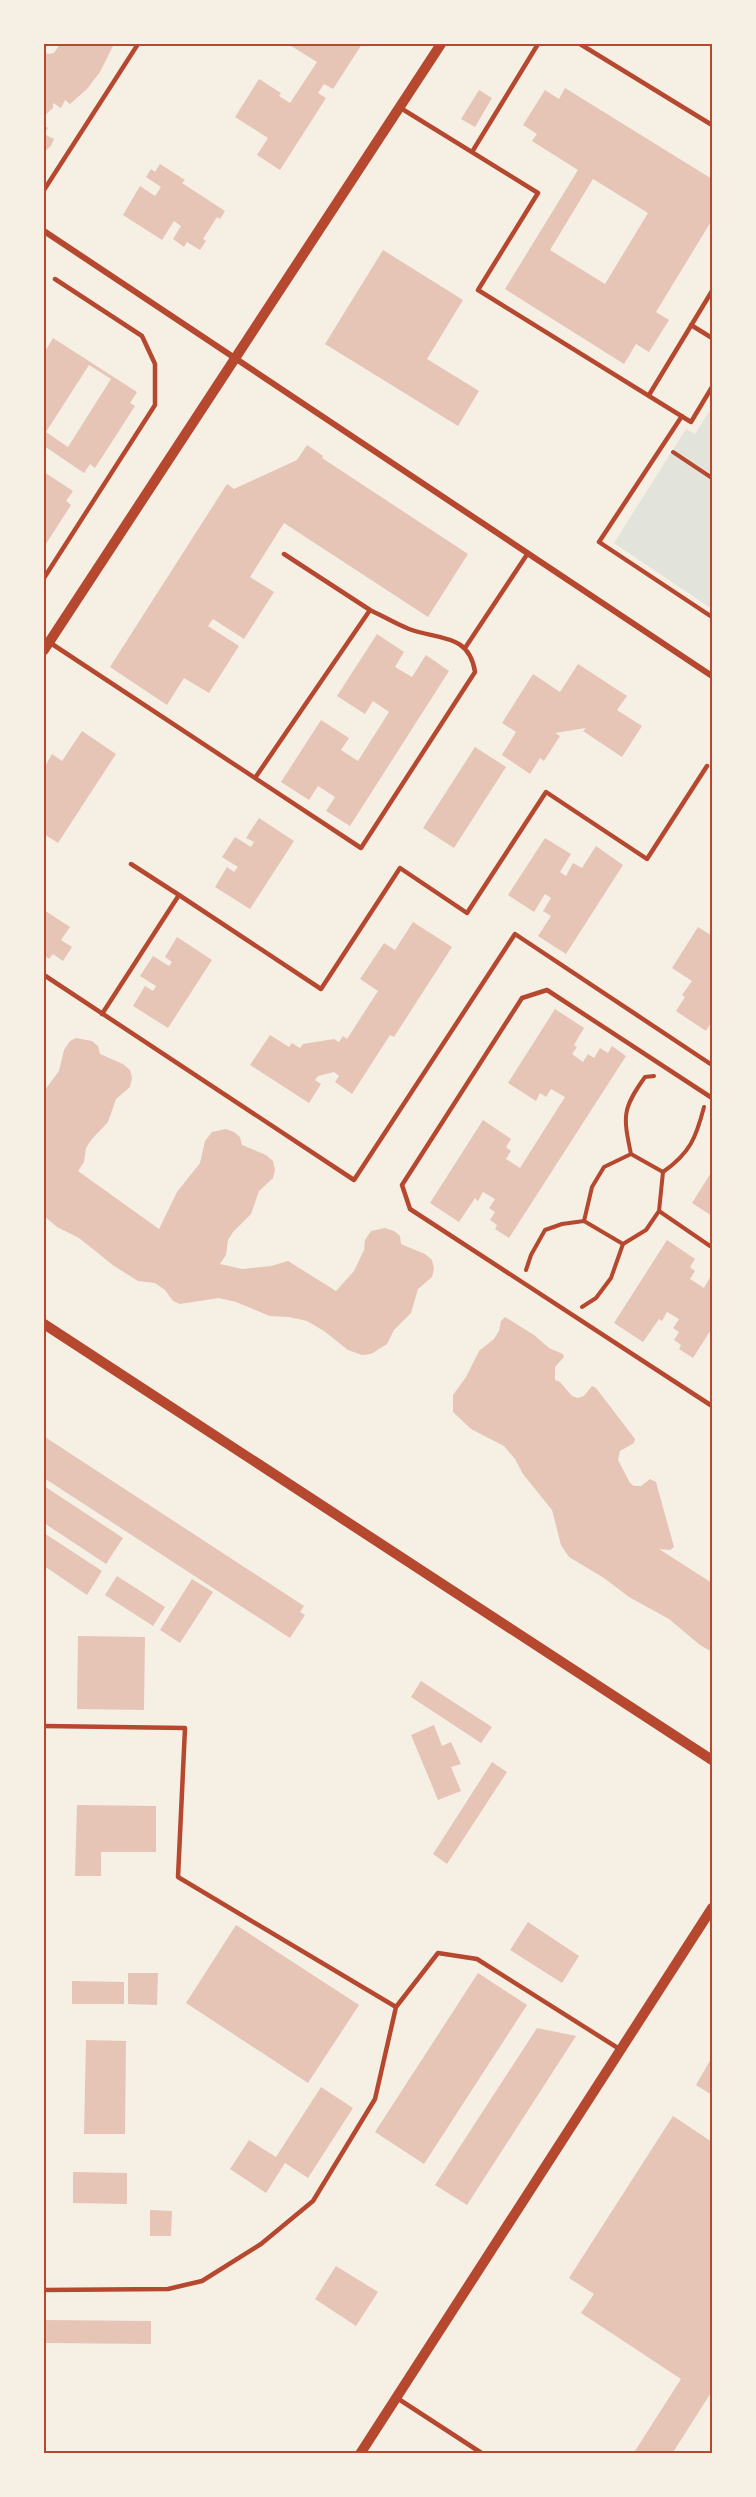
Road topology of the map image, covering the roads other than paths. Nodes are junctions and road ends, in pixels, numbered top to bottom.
1 (138, 44) edge
2 (441, 44) edge
3 (538, 44) edge
4 (580, 44) edge
5 (399, 107) junction
6 (712, 125) edge
7 (472, 152) junction
8 (44, 190) edge
9 (44, 231) edge
10 (55, 279) dead end
11 (712, 291) edge
12 (692, 325) junction
13 (712, 338) edge
14 (235, 358) junction
15 (712, 387) edge
16 (649, 395) junction
17 (682, 416) junction
18 (528, 553) junction
19 (284, 554) dead end
20 (44, 578) edge
21 (370, 610) junction
22 (712, 617) edge
23 (46, 646) edge
24 (465, 648) junction
25 (712, 676) edge
26 (707, 766) dead end
27 (255, 778) junction
28 (131, 864) dead end
29 (179, 895) junction
30 (44, 975) edge
31 (102, 1014) junction
32 (712, 1065) edge
33 (710, 1096) edge
34 (44, 1324) edge
35 (712, 1406) edge
36 (44, 1726) edge
37 (712, 1760) edge
38 (712, 1908) edge
39 (396, 2007) junction
40 (621, 2050) junction
41 (44, 2290) edge
42 (397, 2397) junction
43 (360, 2454) edge
44 (483, 2454) edge

1 - 8 lane
2 - 5 street
3 - 7 lane
4 - 6 lane
5 - 7 lane
5 - 14 street
7 - 16 lane
9 - 14 street
10 - 20 lane
11 - 12 lane
12 - 13 lane
12 - 16 lane
14 - 18 street
14 - 23 street
15 - 17 lane
16 - 17 lane
17 - 22 lane
18 - 24 lane
18 - 25 street
19 - 21 lane
21 - 24 lane
21 - 27 lane
23 - 27 lane
24 - 27 lane
26 - 29 lane
28 - 29 lane
29 - 31 lane
30 - 31 lane
31 - 32 lane
33 - 35 lane
34 - 37 street
36 - 39 lane
38 - 40 street
39 - 40 lane
39 - 41 lane
40 - 42 street
42 - 43 street
42 - 44 lane

